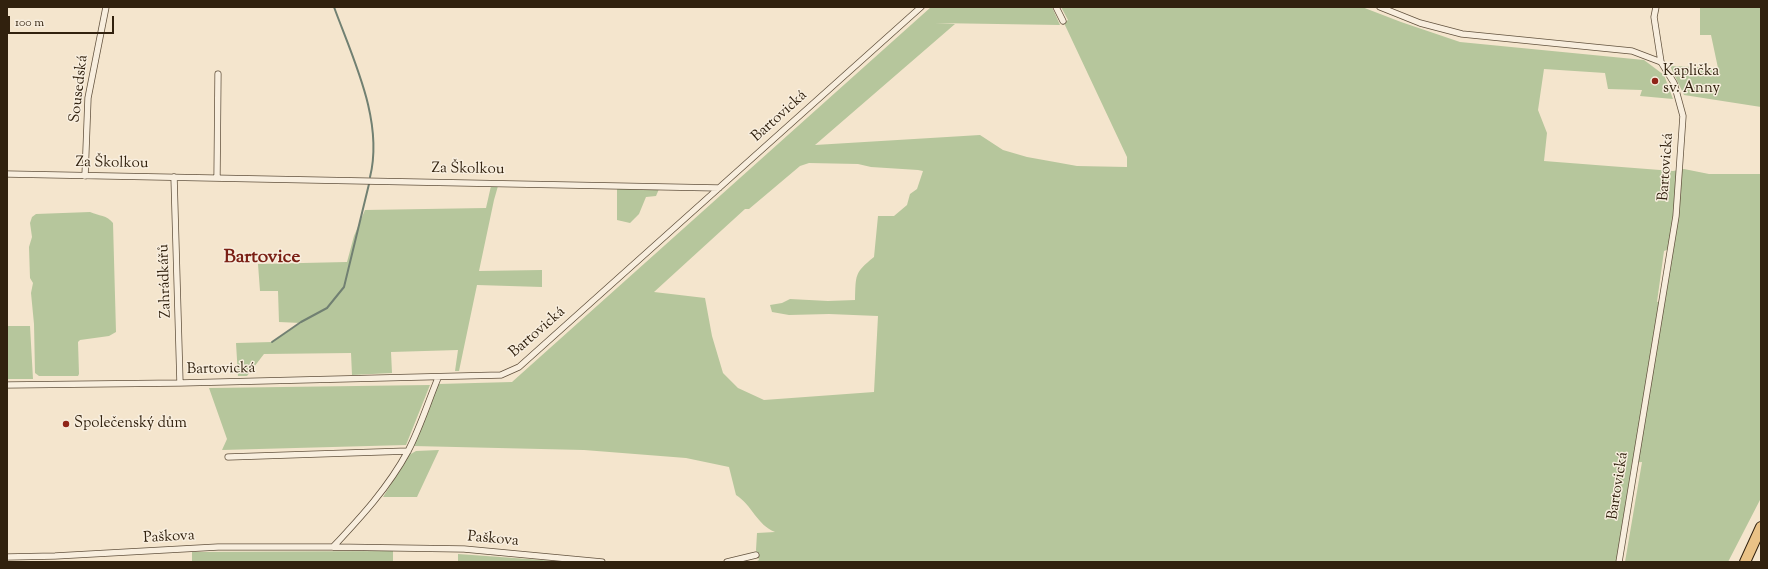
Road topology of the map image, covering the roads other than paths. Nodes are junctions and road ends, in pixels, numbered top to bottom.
1 (106, 7) edge
2 (921, 7) edge
3 (1056, 7) edge
4 (1380, 7) edge
5 (1656, 7) edge
6 (1063, 21) dead end
7 (1661, 62) junction
8 (218, 74) dead end
9 (7, 174) edge
10 (85, 176) junction
11 (174, 178) junction
12 (217, 178) junction
13 (719, 188) junction
14 (438, 378) junction
15 (180, 383) junction
16 (7, 385) edge
17 (408, 451) junction
18 (228, 456) dead end
19 (1761, 527) edge
20 (333, 547) junction
21 (756, 555) dead end
22 (7, 557) edge
23 (602, 562) edge
24 (728, 562) edge
25 (1619, 562) edge
26 (1745, 562) edge

1 - 10 street, Sousedská
2 - 13 street, Bartovická
3 - 6 street
4 - 7 street
5 - 7 street
7 - 25 street, Bartovická
8 - 12 street
9 - 10 street, Za Školkou
10 - 11 street, Za Školkou
11 - 12 street, Za Školkou
11 - 15 street, Zahrádkářů
12 - 13 street, Za Školkou
13 - 14 street, Bartovická
14 - 15 street, Bartovická
14 - 17 street
15 - 16 street, Bartovická
17 - 18 street
17 - 20 street
19 - 26 highway
20 - 22 street, Paškova
20 - 23 street, Paškova
21 - 24 street

